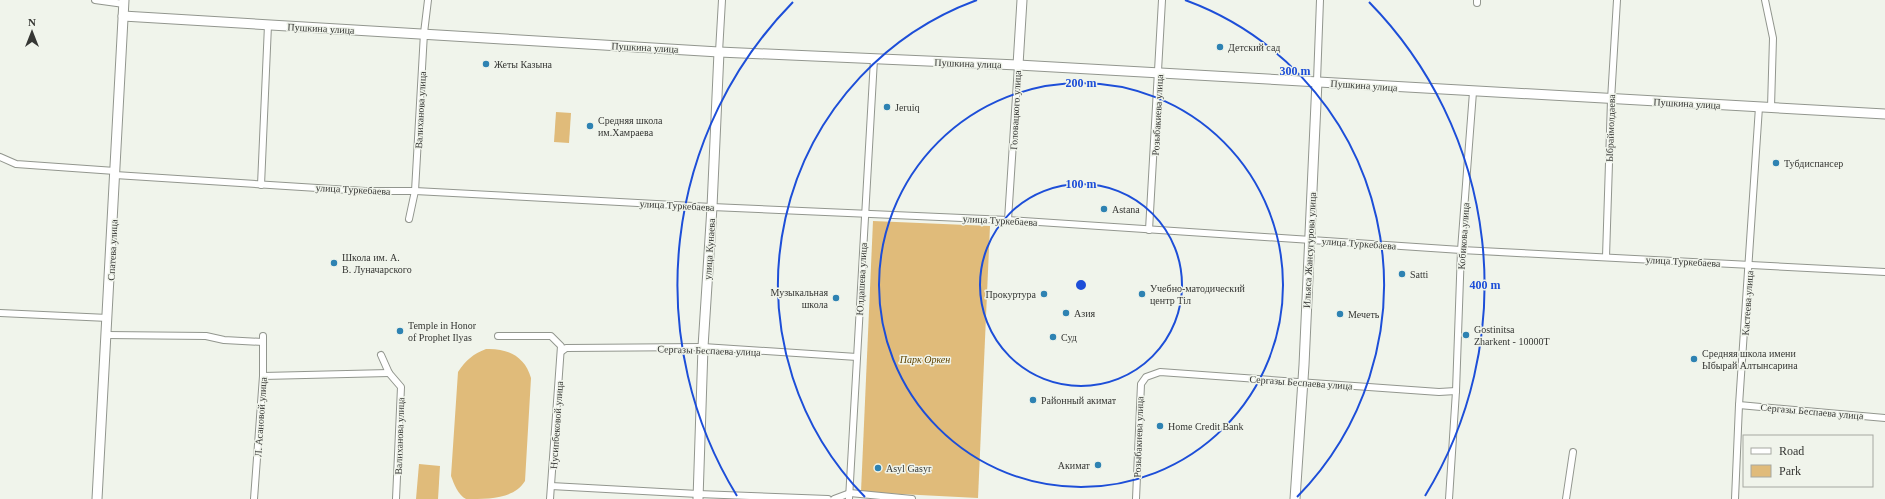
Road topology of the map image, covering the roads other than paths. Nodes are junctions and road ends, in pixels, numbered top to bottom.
1 (95, 0) edge
2 (428, 0) edge
3 (722, 0) edge
4 (1022, 0) edge
5 (1162, 0) edge
6 (1320, 0) edge
7 (1617, 0) edge
8 (1765, 0) edge
9 (124, 2) edge
10 (123, 16) junction
11 (268, 25) junction
12 (424, 33) junction
13 (719, 52) junction
14 (874, 60) junction
15 (1018, 65) junction
16 (1159, 73) junction
17 (1317, 81) junction
18 (1473, 92) junction
19 (1611, 100) junction
20 (1759, 107) junction
21 (1772, 107) junction
22 (1885, 114) edge
23 (0, 157) edge
24 (0, 163) edge
25 (16, 164) junction
26 (115, 173) junction
27 (261, 185) junction
28 (415, 191) junction
29 (712, 207) junction
30 (865, 213) junction
31 (409, 220) dead end
32 (1008, 220) junction
33 (1149, 230) junction
34 (1309, 239) junction
35 (1461, 250) junction
36 (1606, 257) junction
37 (1749, 264) junction
38 (1885, 272) edge
39 (0, 313) edge
40 (108, 318) junction
41 (107, 335) junction
42 (498, 336) dead end
43 (703, 347) junction
44 (563, 348) junction
45 (381, 355) dead end
46 (857, 357) junction
47 (389, 373) junction
48 (264, 376) junction
49 (1146, 377) joint
50 (1302, 381) junction
51 (1456, 391) junction
52 (1739, 405) junction
53 (1885, 418) edge
54 (1573, 452) dead end
55 (552, 486) junction
56 (849, 496) edge
57 (698, 497) edge
58 (97, 499) edge
59 (254, 499) edge
60 (396, 499) edge
61 (550, 499) edge
62 (828, 499) edge
63 (834, 499) edge
64 (912, 499) edge
65 (1136, 499) edge
66 (1295, 499) edge
67 (1448, 499) edge
68 (1566, 499) edge
69 (1735, 499) edge

1 - 9 street
2 - 12 street, Валиханова улица
3 - 13 street, улица Кунаева
4 - 15 street, Головацкого улица
5 - 16 street, Розыбакиева улица
6 - 17 street, Ильяса Жансугурова улица
7 - 19 street, Ыбраймолдаева
8 - 21 street
9 - 10 street, Спатева улица
10 - 11 street, Пушкина улица
10 - 26 street, Спатева улица
11 - 12 street, Пушкина улица
11 - 27 street
12 - 13 street, Пушкина улица
12 - 28 street, Валиханова улица
13 - 14 street, Пушкина улица
13 - 29 street, улица Кунаева
14 - 15 street, Пушкина улица
14 - 30 street, Юлдашева улица
15 - 16 street, Пушкина улица
15 - 32 street, Головацкого улица
16 - 17 street, Пушкина улица
16 - 33 street, Розыбакиева улица
17 - 18 street, Пушкина улица
17 - 34 street, Ильяса Жансугурова улица
18 - 19 street, Пушкина улица
18 - 35 street, Кобикова улица
19 - 20 street, Пушкина улица
19 - 36 street, Ыбраймолдаева
20 - 21 street, Пушкина улица
20 - 37 street, Кастеева улица
21 - 22 street, Пушкина улица
23 - 25 street
24 - 25 street, улица Туркебаева
25 - 26 street, улица Туркебаева
26 - 27 street, улица Туркебаева
26 - 40 street, Спатева улица
27 - 28 street, улица Туркебаева
28 - 29 street, улица Туркебаева
28 - 31 street, Валиханова улица
29 - 30 street, улица Туркебаева
29 - 43 street, улица Кунаева
30 - 32 street, улица Туркебаева
30 - 46 street, Юлдашева улица
32 - 33 street, улица Туркебаева
33 - 34 street, улица Туркебаева
34 - 35 street, улица Туркебаева
34 - 50 street, Ильяса Жансугурова улица
35 - 36 street, улица Туркебаева
35 - 51 street, Кобикова улица
36 - 37 street, улица Туркебаева
37 - 38 street, улица Туркебаева
37 - 52 street, Кастеева улица
39 - 40 street
40 - 41 street, Спатева улица
41 - 48 street, Л. Асановой улица
41 - 58 street, Спатева улица
42 - 44 street
43 - 44 street, Сергазы Беспаева улица
43 - 46 street, Сергазы Беспаева улица
43 - 57 street, улица Кунаева
44 - 55 street, Нусипбековой улица
45 - 47 street, Валиханова улица
46 - 56 street, Юлдашева улица
47 - 48 street
47 - 60 street, Валиханова улица
48 - 59 street, Л. Асановой улица
49 - 50 street, Сергазы Беспаева улица
49 - 65 street, Розыбакиева улица
50 - 51 street, Сергазы Беспаева улица
50 - 66 street, Ильяса Жансугурова улица
51 - 67 street, Кобикова улица
52 - 53 street, Сергазы Беспаева улица
52 - 69 street, Кастеева улица
54 - 68 street
55 - 57 street
55 - 61 street, Нусипбековой улица
56 - 63 street
56 - 64 street
57 - 62 street

